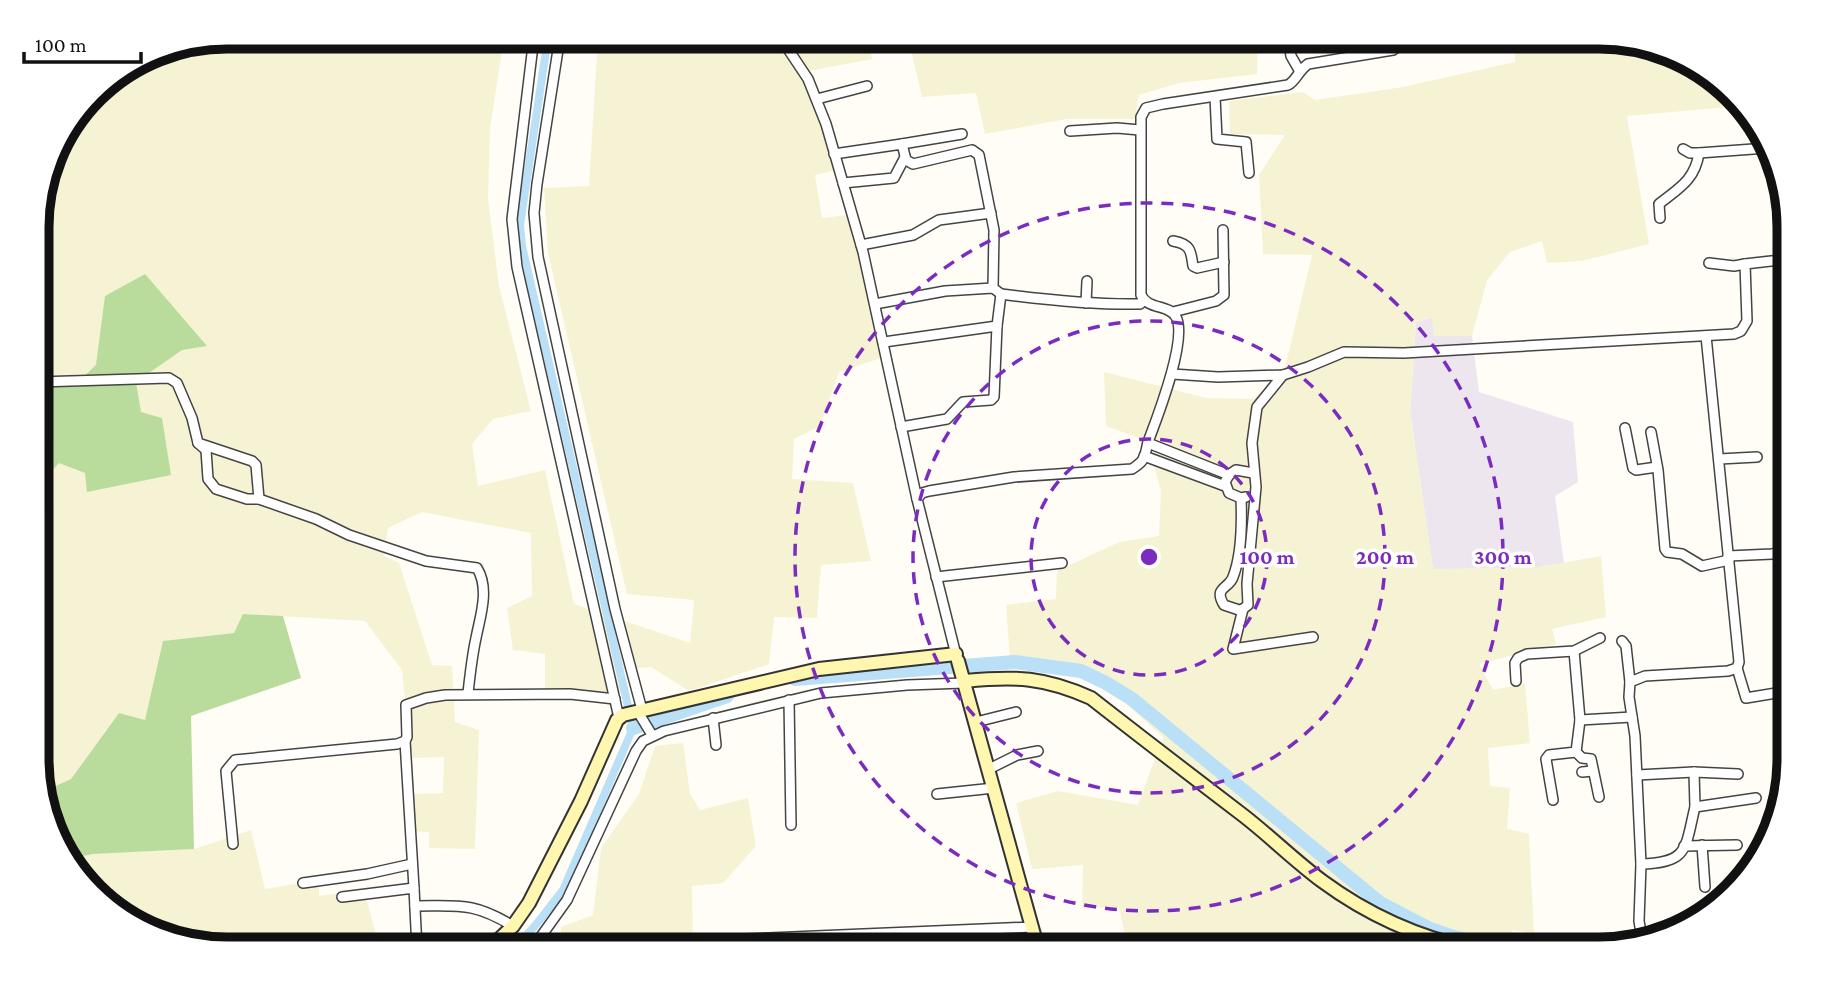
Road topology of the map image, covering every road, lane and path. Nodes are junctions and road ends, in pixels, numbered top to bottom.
1 (533, 49) edge
2 (558, 49) edge
3 (788, 49) edge
4 (1290, 49) edge
5 (1394, 49) edge
6 (1299, 70) junction
7 (867, 86) dead end
8 (1215, 97) junction
9 (817, 99) junction
10 (1070, 131) dead end
11 (1140, 131) junction
12 (962, 134) dead end
13 (902, 144) junction
14 (1683, 149) dead end
15 (1759, 149) edge
16 (1699, 153) junction
17 (834, 154) junction
18 (905, 157) junction
19 (1249, 173) dead end
20 (843, 183) junction
21 (991, 213) junction
22 (1660, 218) dead end
23 (1223, 230) dead end
24 (1173, 241) dead end
25 (861, 245) junction
26 (1777, 260) edge
27 (1224, 262) junction
28 (1709, 263) dead end
29 (1745, 264) junction
30 (1087, 281) dead end
31 (997, 291) junction
32 (1144, 300) junction
33 (1086, 303) junction
34 (875, 304) junction
35 (1173, 312) junction
36 (997, 326) junction
37 (1706, 336) junction
38 (884, 342) junction
39 (1172, 374) junction
40 (1283, 375) junction
41 (49, 382) edge
42 (901, 427) junction
43 (1625, 428) dead end
44 (1651, 432) dead end
45 (198, 443) junction
46 (1148, 443) junction
47 (1144, 456) junction
48 (1757, 457) dead end
49 (1719, 459) junction
50 (1657, 467) junction
51 (1254, 473) junction
52 (1229, 475) junction
53 (1225, 486) junction
54 (1254, 494) junction
55 (1241, 498) junction
56 (259, 499) junction
57 (917, 499) junction
58 (1777, 553) edge
59 (1729, 558) junction
60 (1062, 563) dead end
61 (936, 577) junction
62 (1232, 581) junction
63 (1247, 584) junction
64 (1243, 609) junction
65 (1313, 637) dead end
66 (1600, 638) dead end
67 (1622, 641) dead end
68 (1574, 651) junction
69 (957, 657) junction
70 (1737, 668) junction
71 (964, 680) junction
72 (1516, 681) dead end
73 (1630, 682) junction
74 (468, 693) junction
75 (1777, 693) edge
76 (615, 699) junction
77 (789, 701) junction
78 (1016, 712) dead end
79 (633, 714) junction
80 (1632, 717) junction
81 (713, 718) junction
82 (1580, 720) junction
83 (976, 722) junction
84 (651, 733) junction
85 (405, 741) junction
86 (716, 745) dead end
87 (1038, 751) dead end
88 (1576, 752) junction
89 (989, 769) junction
90 (1593, 771) junction
91 (1582, 772) dead end
92 (1694, 772) junction
93 (1738, 774) dead end
94 (1637, 775) junction
95 (994, 788) junction
96 (937, 794) dead end
97 (1598, 797) dead end
98 (1756, 798) dead end
99 (1553, 800) dead end
100 (1695, 807) junction
101 (791, 825) dead end
102 (233, 844) dead end
103 (1702, 845) junction
104 (1737, 845) dead end
105 (1684, 846) junction
106 (412, 864) junction
107 (1641, 864) junction
108 (303, 883) dead end
109 (1704, 887) dead end
110 (414, 888) junction
111 (342, 897) dead end
112 (415, 906) junction
113 (513, 926) junction
114 (1033, 928) junction
115 (950, 931) junction
116 (1641, 932) edge
117 (417, 937) edge
118 (502, 937) edge
119 (541, 937) edge
120 (799, 937) edge
121 (950, 937) edge
122 (1035, 937) edge
123 (1424, 937) edge

1 - 76 street
2 - 79 street
3 - 9 street
4 - 6 street
5 - 6 street
6 - 8 street
7 - 9 street
8 - 11 street
8 - 19 street
9 - 17 street
10 - 11 street
11 - 32 street
12 - 13 street
13 - 17 street
13 - 18 street
14 - 16 street
15 - 16 street
16 - 22 street
17 - 20 street
18 - 20 street
18 - 21 street
20 - 25 street
21 - 25 street
21 - 31 street
23 - 27 street
24 - 27 street
25 - 34 street
26 - 29 street
27 - 35 street
28 - 29 street
29 - 37 street
30 - 33 street
31 - 33 street
31 - 34 street
31 - 36 street
32 - 33 street
32 - 35 street
34 - 38 street
35 - 39 street
36 - 38 street
36 - 42 street
37 - 40 street
37 - 49 street
38 - 42 street
39 - 40 street
39 - 46 street
40 - 51 street
41 - 45 street
42 - 57 street
43 - 50 street
44 - 50 street
45 - 56 street
45 - 56 street
46 - 47 street
46 - 52 street
47 - 53 street
47 - 57 street
48 - 49 street
49 - 59 street
50 - 59 street
51 - 52 street
51 - 54 street
52 - 53 street
53 - 55 street
54 - 55 street
54 - 63 street
55 - 62 street
56 - 74 street
57 - 61 street
58 - 59 street
59 - 70 street
60 - 61 street
61 - 69 street
62 - 63 street
62 - 64 street
63 - 64 street
64 - 65 street
66 - 68 street
67 - 73 street
68 - 72 street
68 - 82 street
69 - 71 main road
69 - 79 main road
70 - 73 street
70 - 75 street
71 - 77 street
71 - 83 main road
71 - 123 main road
73 - 80 street
74 - 76 street
74 - 85 street
76 - 79 street
77 - 81 street
77 - 101 street
78 - 83 street
79 - 84 street
79 - 113 main road
80 - 82 street
80 - 94 street
81 - 84 street
81 - 86 street
82 - 88 street
83 - 89 main road
84 - 119 street
85 - 102 street
85 - 106 street
87 - 89 street
88 - 90 street
88 - 99 street
89 - 95 main road
90 - 91 street
90 - 97 street
92 - 93 street
92 - 94 street
92 - 100 street
94 - 107 street
95 - 96 street
95 - 114 main road
98 - 100 street
100 - 105 street
103 - 104 street
103 - 105 street
103 - 109 street
105 - 107 street
106 - 108 street
106 - 110 street
107 - 116 street
110 - 111 street
110 - 112 street
112 - 113 street
112 - 117 street
113 - 118 main road
114 - 115 street
114 - 122 main road
115 - 120 street
115 - 121 street

